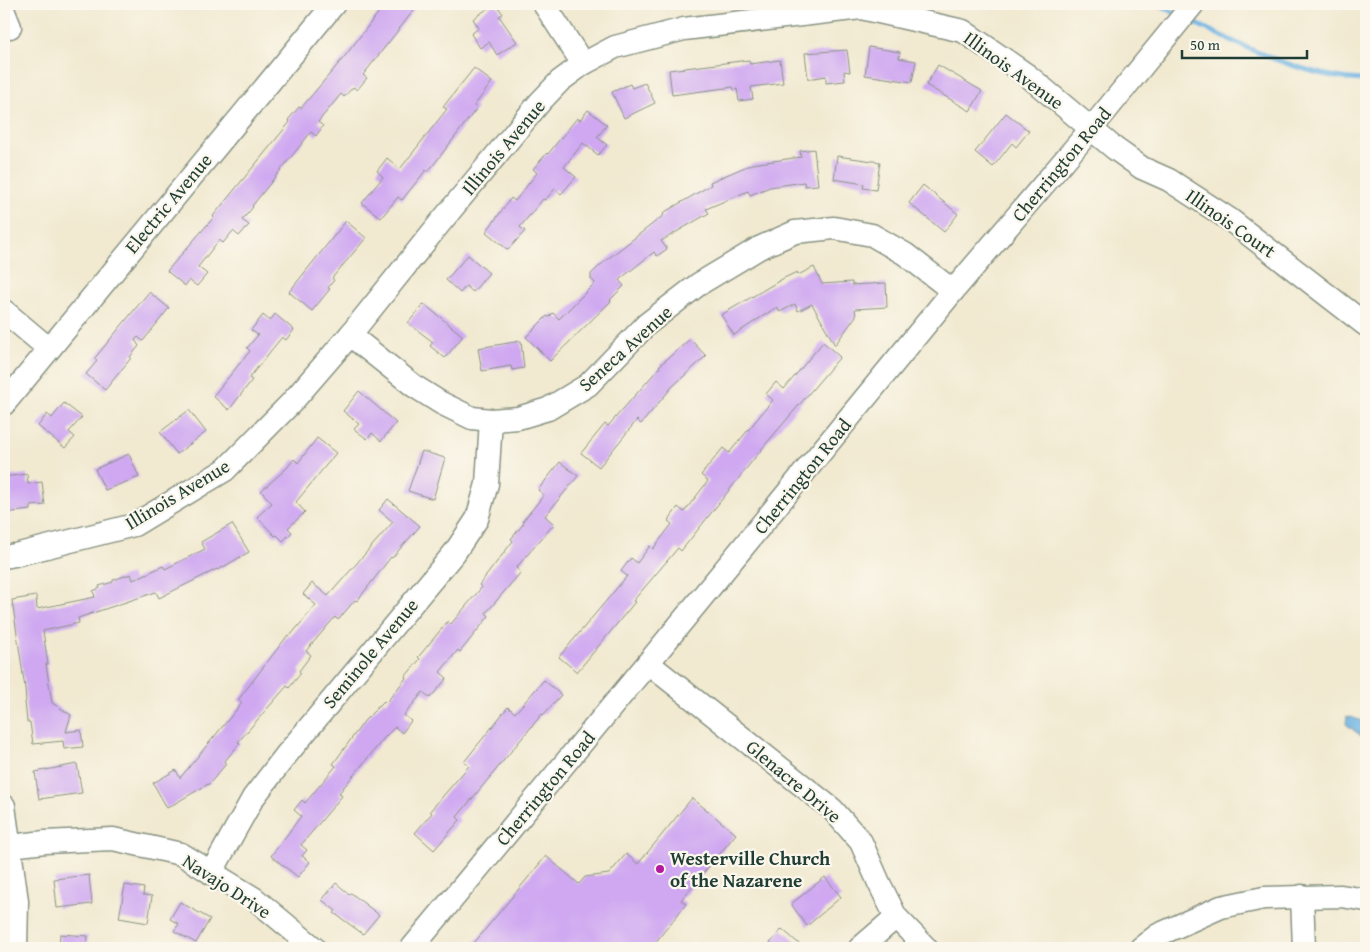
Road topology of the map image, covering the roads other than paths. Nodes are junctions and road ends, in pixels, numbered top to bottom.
1 (334, 4) edge
2 (544, 4) edge
3 (1192, 6) edge
4 (583, 64) junction
5 (1091, 129) junction
6 (953, 291) junction
7 (4, 311) edge
8 (1366, 325) edge
9 (350, 335) junction
10 (48, 348) junction
11 (4, 404) edge
12 (492, 420) junction
13 (4, 557) edge
14 (648, 663) junction
15 (4, 806) edge
16 (10, 846) junction
17 (211, 872) junction
18 (1302, 896) junction
19 (1366, 900) edge
20 (896, 917) junction
21 (16, 948) edge
22 (314, 948) edge
23 (412, 948) edge
24 (860, 948) edge
25 (926, 948) edge
26 (1142, 948) edge
27 (1304, 948) edge

1 - 10 street, Electric Avenue
2 - 4 street
3 - 5 street, Cherrington Road
4 - 5 street, Illinois Avenue
4 - 9 street, Illinois Avenue
5 - 6 street, Cherrington Road
5 - 8 street, Illinois Court
6 - 12 street, Seneca Avenue
6 - 14 street, Cherrington Road
7 - 10 street
9 - 12 street, Seneca Avenue
9 - 13 street, Illinois Avenue
10 - 11 street, Electric Avenue
12 - 17 street, Seminole Avenue
14 - 20 street, Glenacre Drive
14 - 23 street, Cherrington Road
15 - 16 street
16 - 17 street, Navajo Drive
16 - 21 street
17 - 22 street, Navajo Drive
18 - 19 street
18 - 26 street
18 - 27 street
20 - 24 street
20 - 25 street, Glenacre Drive

